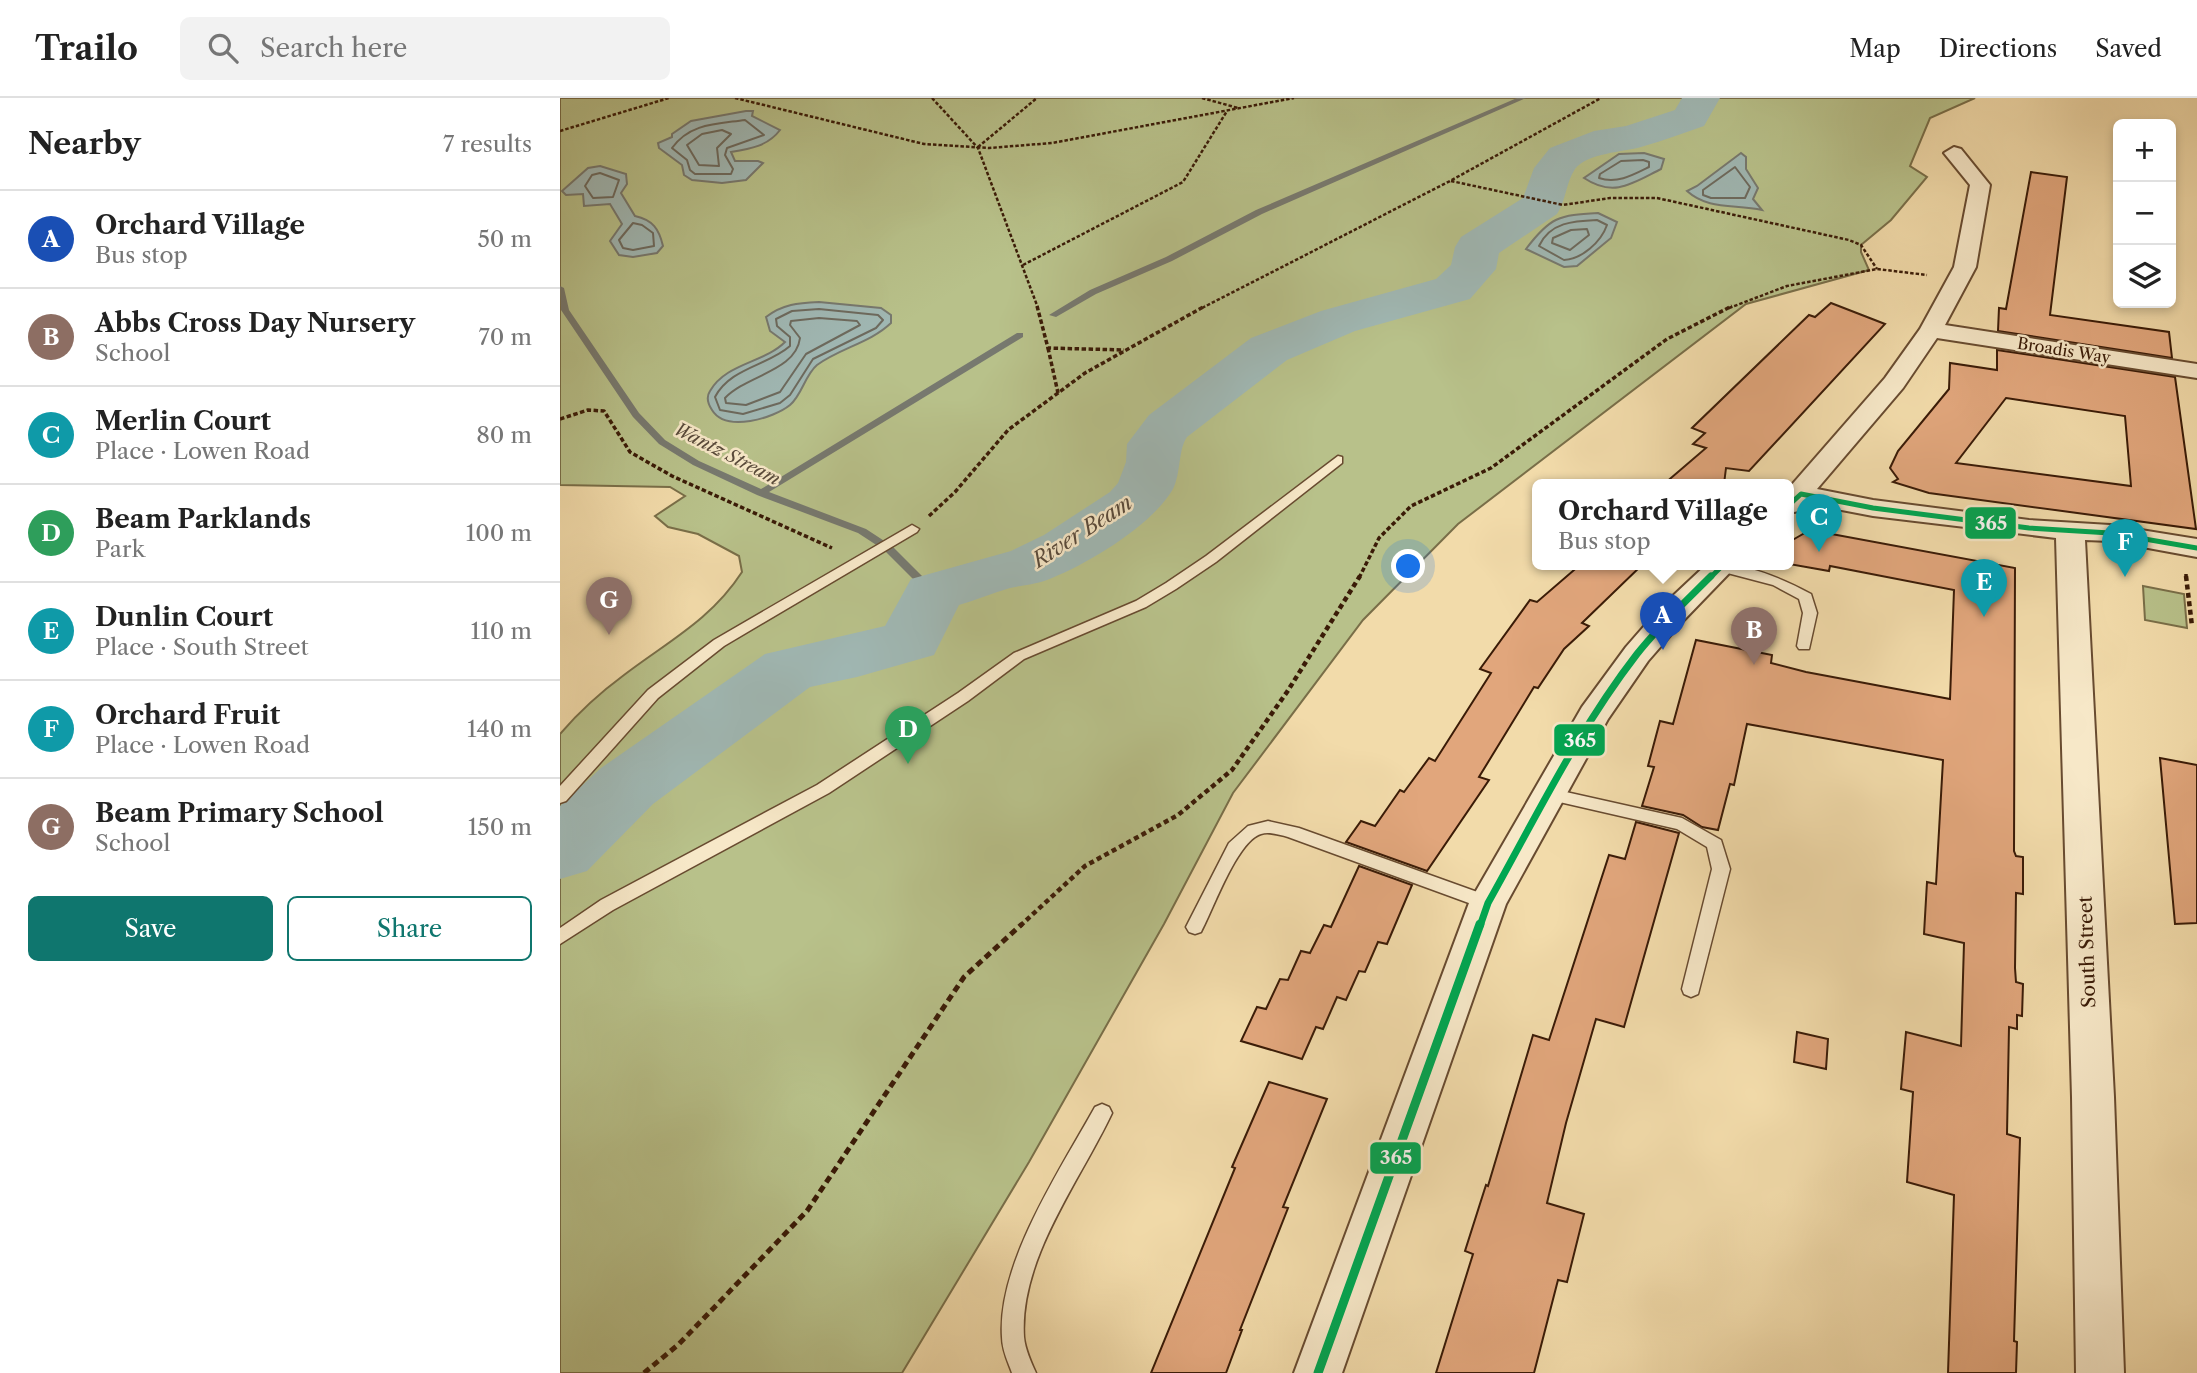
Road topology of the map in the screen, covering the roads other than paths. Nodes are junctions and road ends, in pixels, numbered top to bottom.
1 (1954, 153) dead end
2 (1931, 330) junction
3 (2197, 371) edge
4 (1338, 460) dead end
5 (1795, 499) edge
6 (912, 529) road end
7 (2070, 531) junction
8 (2191, 559) edge
9 (1717, 570) edge
10 (1738, 570) edge
11 (1804, 646) dead end
12 (1548, 794) junction
13 (560, 797) edge
14 (1488, 903) junction
15 (1195, 927) dead end
16 (560, 937) edge
17 (1691, 989) dead end
18 (1102, 1113) dead end
19 (1024, 1373) edge
20 (1318, 1373) edge
21 (2100, 1373) edge

1 - 2 street
2 - 3 street, Broadis Way
2 - 5 street
4 - 16 lane
5 - 7 street
6 - 13 lane
7 - 8 street
7 - 21 street, South Street
9 - 12 street
10 - 11 lane
12 - 14 street
12 - 17 lane
14 - 15 lane
14 - 20 street
18 - 19 lane

